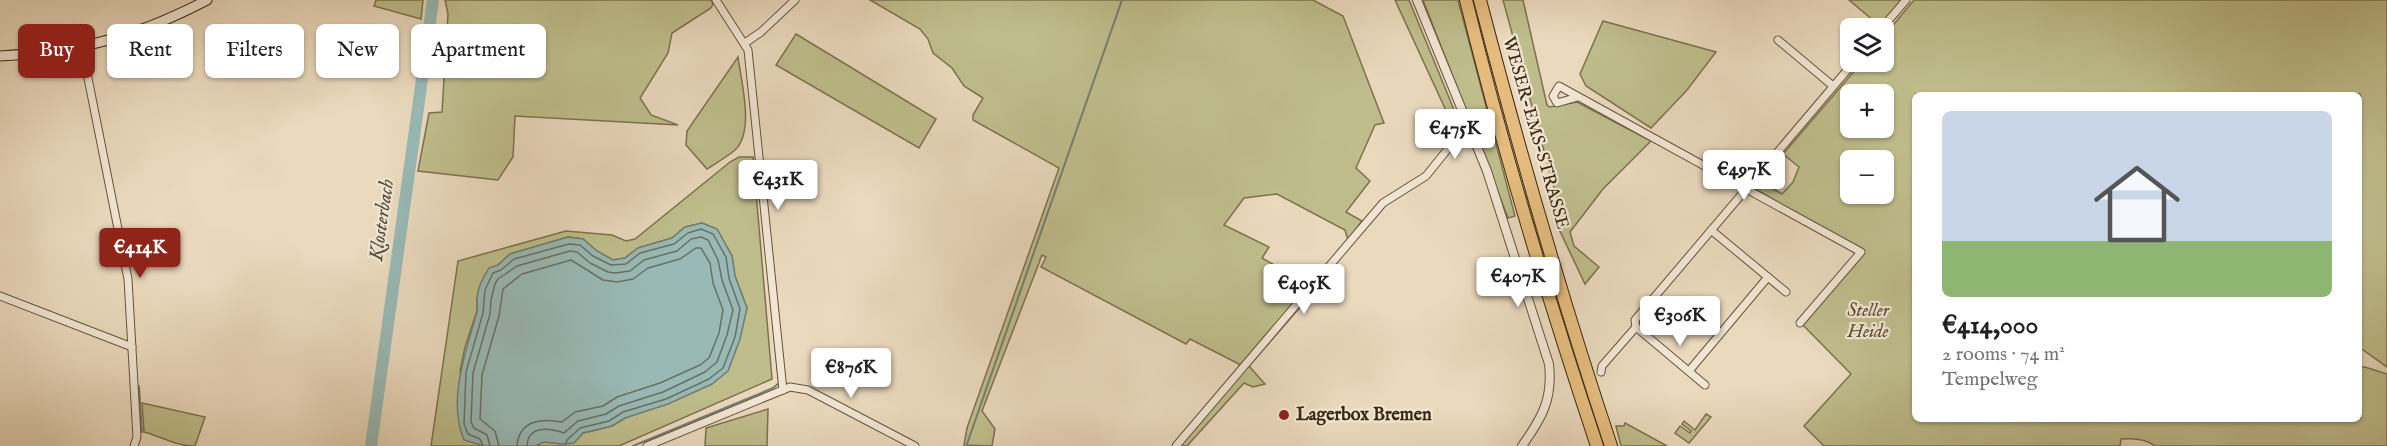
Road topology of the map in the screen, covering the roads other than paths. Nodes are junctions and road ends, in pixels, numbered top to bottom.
1 (207, 0) edge
2 (716, 0) edge
3 (795, 0) edge
4 (1417, 0) edge
5 (1466, 0) edge
6 (1480, 0) edge
7 (1906, 0) edge
8 (1891, 18) edge
9 (1778, 40) dead end
10 (745, 43) junction
11 (95, 44) edge
12 (18, 54) edge
13 (0, 56) edge
14 (1845, 72) edge
15 (88, 78) edge
16 (1833, 86) junction
17 (1578, 97) dead end
18 (1470, 128) junction
19 (1746, 188) junction
20 (1711, 230) junction
21 (1768, 277) junction
22 (1786, 292) dead end
23 (0, 296) edge
24 (1636, 323) junction
25 (1800, 323) dead end
26 (132, 348) junction
27 (1689, 371) junction
28 (1601, 372) dead end
29 (1705, 385) dead end
30 (783, 390) junction
31 (134, 446) edge
32 (647, 446) edge
33 (915, 446) edge
34 (1176, 446) edge
35 (1522, 446) edge
36 (1597, 446) edge
37 (1611, 446) edge

1 - 11 main road
2 - 10 street
3 - 10 street
4 - 18 street
5 - 36 highway, WESER-EMS-STRASSE
6 - 37 highway, WESER-EMS-STRASSE
7 - 8 street
9 - 16 street
10 - 30 street
12 - 13 main road
14 - 16 street
15 - 26 street
16 - 19 street
17 - 19 street
18 - 34 street
18 - 35 street
19 - 20 street
19 - 25 street
20 - 21 street
20 - 24 street
21 - 22 street
21 - 27 street
23 - 26 street
24 - 27 street
24 - 28 street
26 - 31 street
27 - 29 street
30 - 32 street
30 - 33 street

